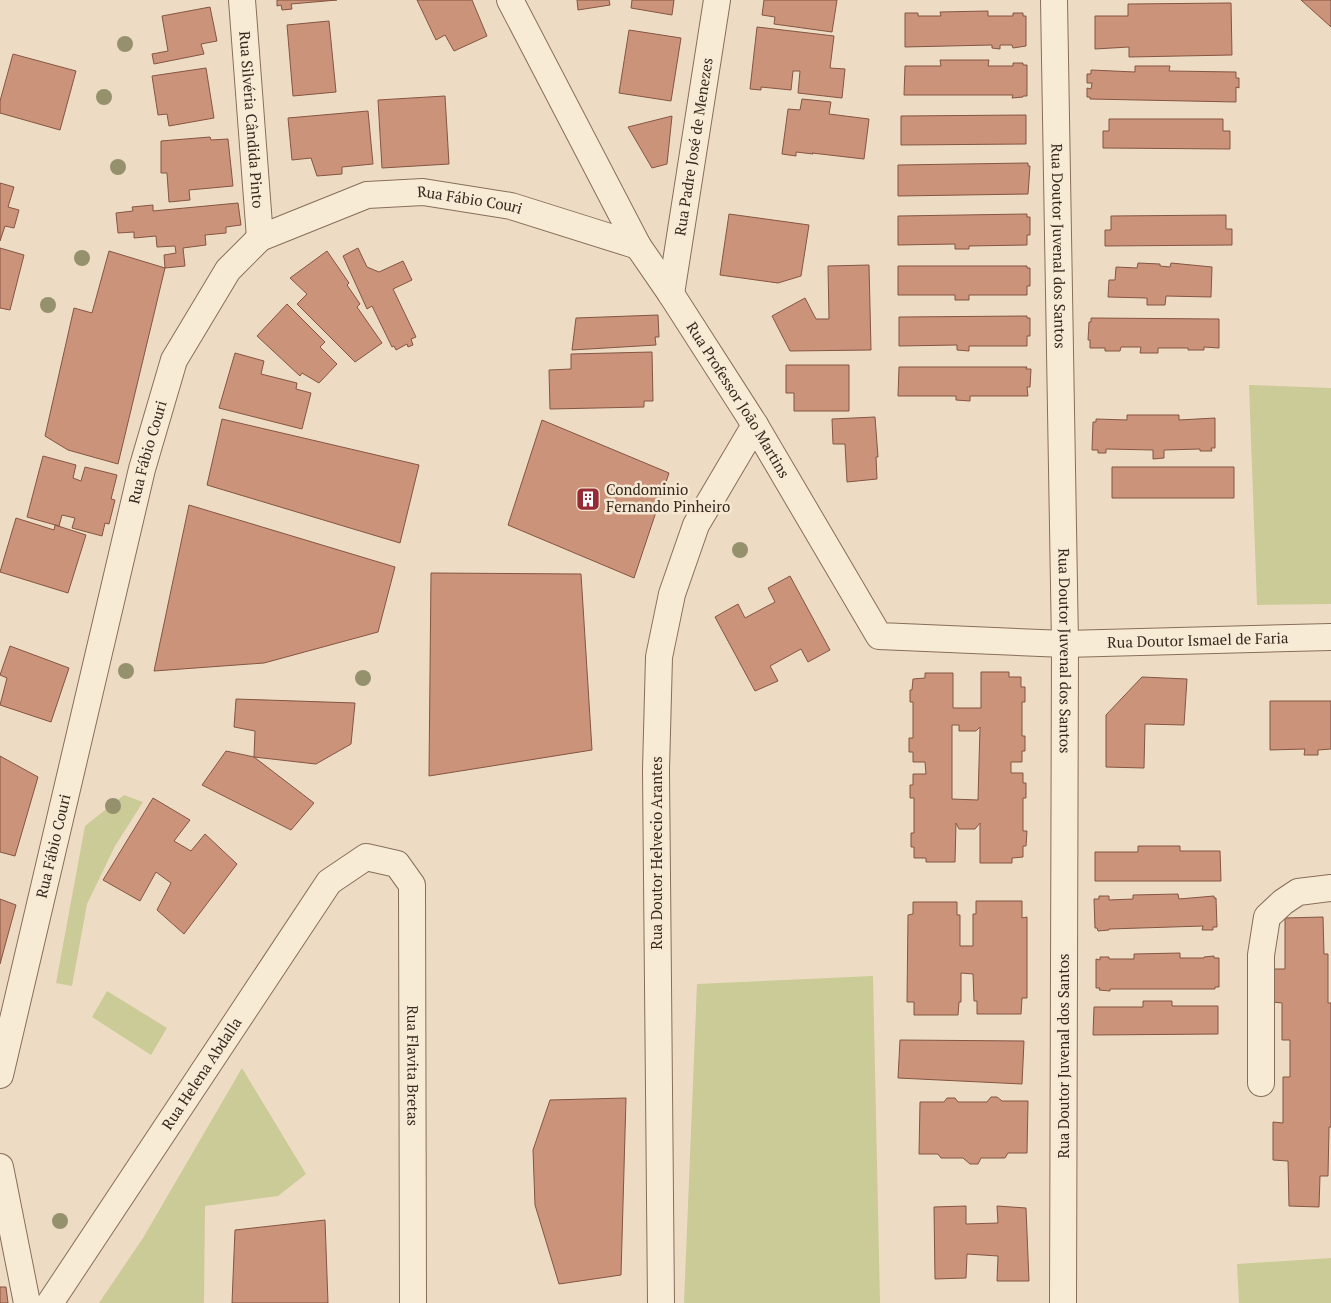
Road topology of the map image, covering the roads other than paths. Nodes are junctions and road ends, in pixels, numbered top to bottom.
1 (242, 0) edge
2 (510, 0) edge
3 (717, 0) edge
4 (1054, 0) edge
5 (260, 238) junction
6 (638, 246) junction
7 (671, 294) junction
8 (755, 425) junction
9 (1331, 637) edge
10 (1065, 644) junction
11 (366, 857) joint
12 (1331, 888) edge
13 (0, 1075) edge
14 (1261, 1083) dead end
15 (0, 1167) edge
16 (27, 1303) edge
17 (50, 1303) edge
18 (413, 1303) edge
19 (661, 1303) edge
20 (1063, 1303) edge

1 - 5 street, Rua Silvéria Cândida Pinto
2 - 6 street, Rua Professor João Martins
3 - 7 street, Rua Padre José de Menezes
4 - 10 street, Rua Doutor Juvenal dos Santos
5 - 6 street, Rua Fábio Couri
5 - 13 street, Rua Fábio Couri
6 - 7 street, Rua Professor João Martins
7 - 8 street, Rua Professor João Martins
8 - 10 street, Rua Professor João Martins
8 - 19 street, Rua Doutor Helvecio Arantes
9 - 10 street, Rua Doutor Ismael de Faria
10 - 20 street, Rua Doutor Juvenal dos Santos
11 - 17 street, Rua Helena Abdalla
11 - 18 street, Rua Flavita Bretas
12 - 14 street
15 - 16 street

